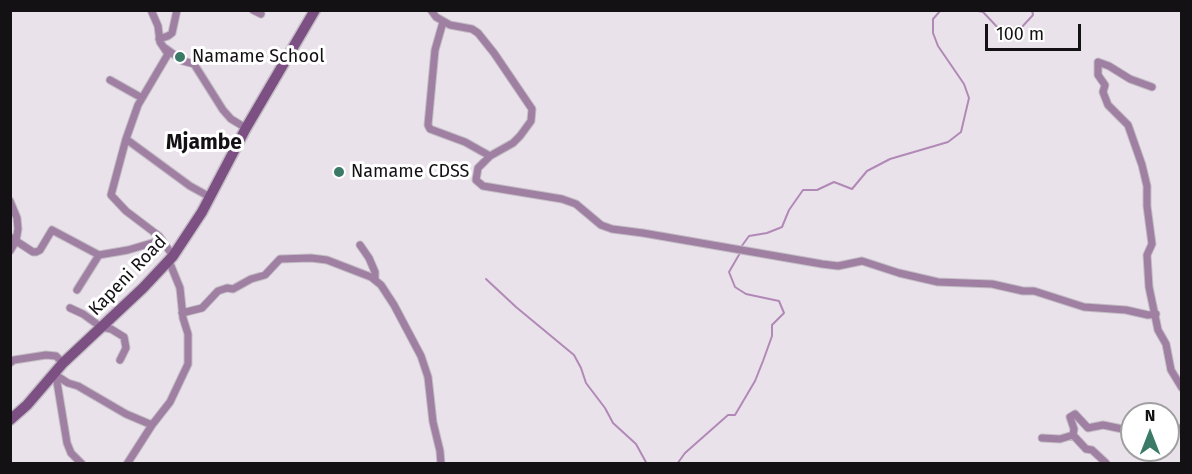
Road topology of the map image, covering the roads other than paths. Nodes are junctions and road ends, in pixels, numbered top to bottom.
1 (152, 10) edge
2 (177, 10) edge
3 (253, 10) edge
4 (315, 10) edge
5 (431, 10) edge
6 (261, 14) dead end
7 (443, 22) junction
8 (159, 39) junction
9 (165, 48) junction
10 (110, 80) dead end
11 (1152, 87) dead end
12 (142, 98) junction
13 (246, 128) junction
14 (126, 139) junction
15 (490, 156) junction
16 (210, 197) junction
17 (10, 201) edge
18 (13, 239) edge
19 (162, 240) junction
20 (360, 245) dead end
21 (10, 251) edge
22 (99, 255) junction
23 (171, 258) junction
24 (375, 280) junction
25 (77, 290) dead end
26 (70, 308) dead end
27 (182, 313) junction
28 (1155, 314) junction
29 (101, 327) junction
30 (120, 360) dead end
31 (10, 363) edge
32 (63, 363) junction
33 (55, 375) junction
34 (1182, 388) edge
35 (10, 420) edge
36 (152, 424) junction
37 (1120, 429) edge
38 (1072, 435) junction
39 (1042, 438) dead end
40 (1106, 463) edge
41 (82, 464) edge
42 (128, 464) edge
43 (441, 464) edge

1 - 8 street
2 - 8 street
3 - 6 street
4 - 13 main road, Kapeni Road
5 - 7 street
7 - 15 street
7 - 15 street
8 - 9 street
9 - 12 street
9 - 13 street
10 - 12 street
11 - 28 street
12 - 14 street
13 - 16 main road, Kapeni Road
14 - 16 street
14 - 19 street
15 - 28 street
16 - 23 main road, Kapeni Road
17 - 18 street
18 - 21 street
18 - 22 street
19 - 22 street
19 - 23 street
20 - 24 street
22 - 25 street
23 - 27 street
23 - 29 main road, Kapeni Road
24 - 27 street
24 - 43 street
26 - 29 street
27 - 36 street
28 - 34 street
29 - 30 street
29 - 32 main road, Kapeni Road
31 - 32 street
32 - 33 main road, Kapeni Road
33 - 35 main road, Kapeni Road
33 - 36 street
33 - 41 street
36 - 42 street
37 - 38 street
38 - 39 street
38 - 40 street

